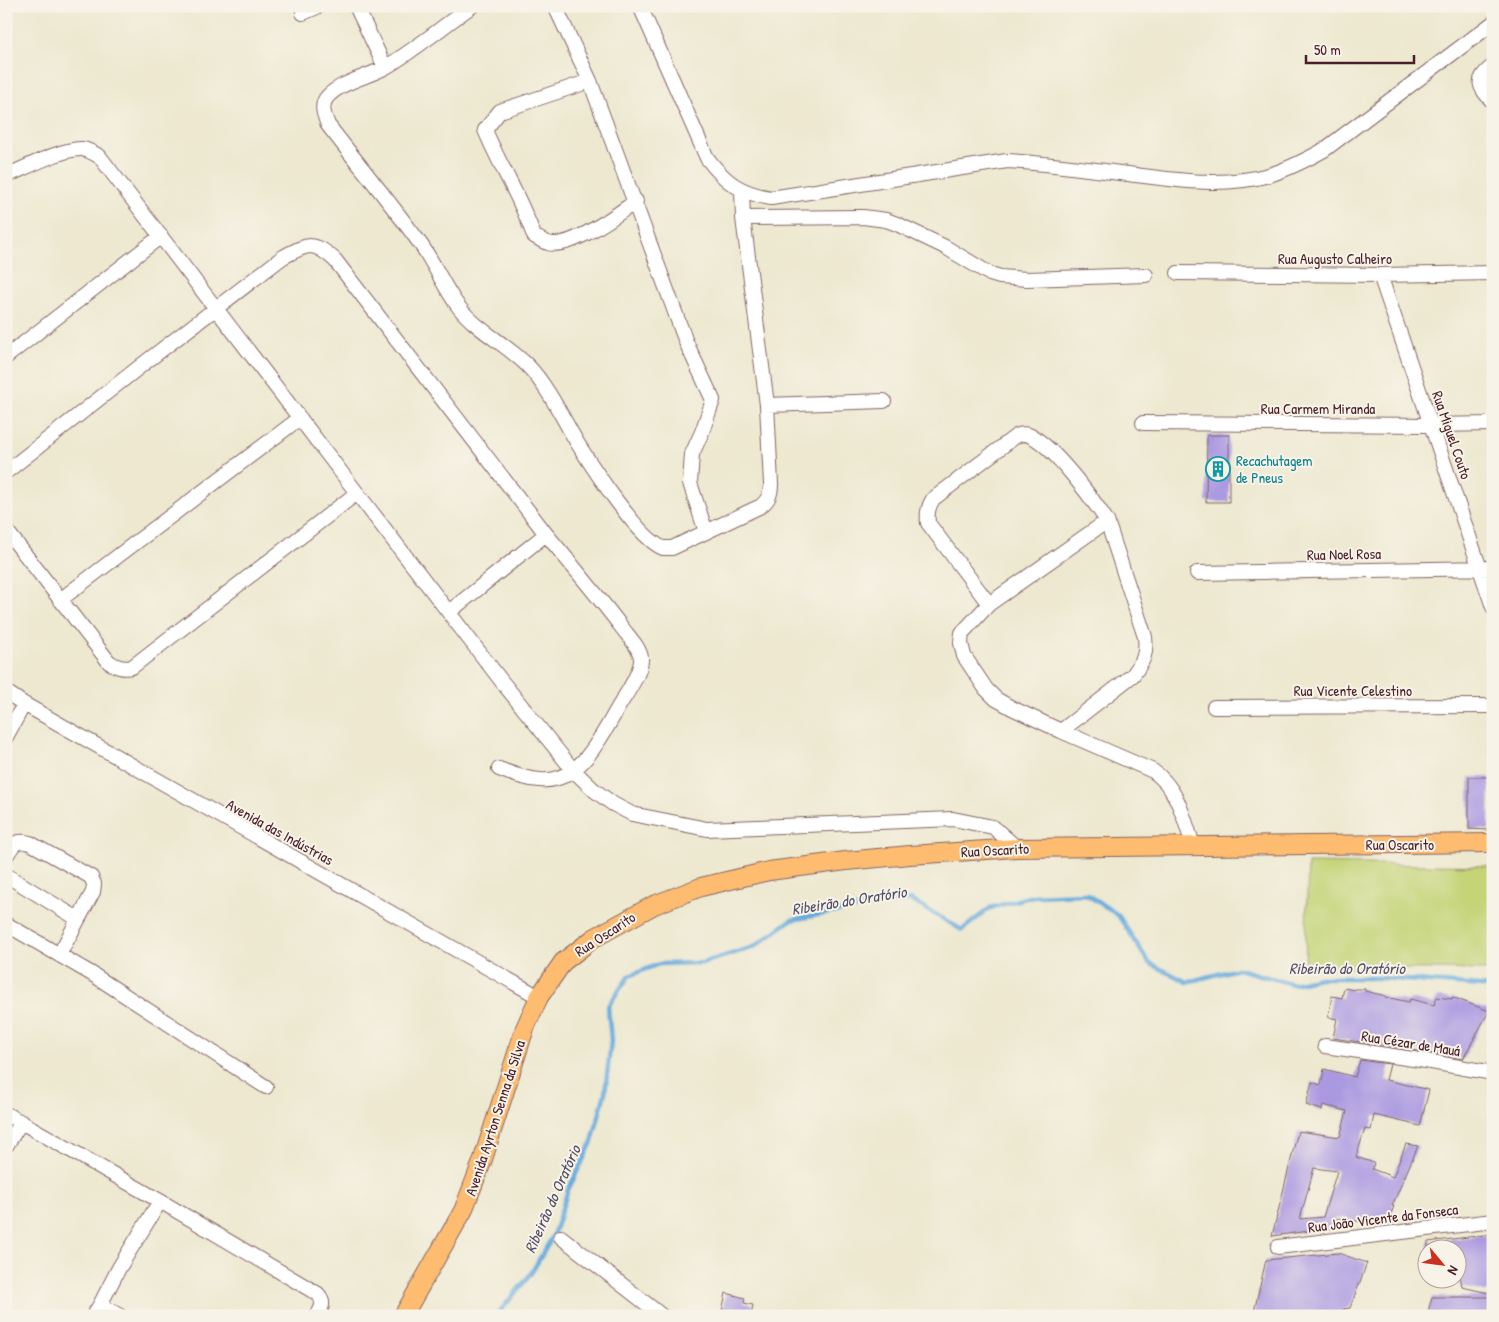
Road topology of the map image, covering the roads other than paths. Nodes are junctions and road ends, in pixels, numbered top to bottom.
1 (319, 6) edge
2 (356, 6) edge
3 (472, 6) edge
4 (555, 6) edge
5 (640, 6) edge
6 (303, 14) dead end
7 (1493, 23) edge
8 (1493, 66) edge
9 (385, 68) junction
10 (590, 81) junction
11 (1493, 102) edge
12 (6, 176) edge
13 (742, 190) junction
14 (636, 201) junction
15 (743, 218) junction
16 (161, 236) junction
17 (1178, 273) dead end
18 (1493, 273) edge
19 (1146, 274) dead end
20 (1380, 274) junction
21 (215, 309) junction
22 (6, 357) edge
23 (884, 401) dead end
24 (767, 405) junction
25 (300, 418) junction
26 (1143, 423) dead end
27 (1493, 424) edge
28 (1431, 425) junction
29 (6, 472) edge
30 (357, 493) junction
31 (1106, 521) junction
32 (6, 530) edge
33 (706, 532) junction
34 (546, 534) junction
35 (1486, 568) edge
36 (1197, 573) dead end
37 (60, 600) junction
38 (988, 604) junction
39 (1493, 606) edge
40 (449, 612) junction
41 (6, 692) edge
42 (24, 704) junction
43 (1493, 706) edge
44 (1214, 708) dead end
45 (1061, 731) junction
46 (6, 737) edge
47 (499, 770) dead end
48 (573, 770) junction
49 (1493, 843) edge
50 (1193, 845) junction
51 (1017, 848) junction
52 (6, 856) edge
53 (6, 875) edge
54 (78, 919) junction
55 (6, 924) edge
56 (59, 955) junction
57 (539, 997) junction
58 (1325, 1046) dead end
59 (1493, 1073) edge
60 (266, 1087) dead end
61 (6, 1114) edge
62 (20, 1122) junction
63 (6, 1146) edge
64 (160, 1201) junction
65 (1493, 1221) edge
66 (561, 1237) dead end
67 (1278, 1247) dead end
68 (97, 1310) edge
69 (120, 1316) edge
70 (317, 1316) edge
71 (403, 1316) edge
72 (662, 1316) edge

1 - 6 street
2 - 9 street
3 - 9 street
4 - 10 street
5 - 13 street
7 - 13 street
8 - 11 street
9 - 33 street
10 - 14 street
10 - 14 street
12 - 16 street
13 - 15 street
14 - 33 street
15 - 19 street
15 - 24 street
16 - 21 street
16 - 22 street
17 - 20 street, Rua Augusto Calheiro
18 - 20 street, Rua Augusto Calheiro
20 - 28 street, Rua Miguel Couto
21 - 25 street
21 - 29 street
21 - 34 street
23 - 24 street
24 - 33 street
25 - 30 street
25 - 37 street
26 - 28 street, Rua Carmem Miranda
27 - 28 street, Rua Carmem Miranda
28 - 35 street, Rua Miguel Couto
30 - 37 street
30 - 40 street
31 - 38 street
31 - 38 street
31 - 45 street
32 - 37 street
34 - 40 street
34 - 48 street
35 - 36 street, Rua Noel Rosa
35 - 39 street, Rua Miguel Couto
38 - 45 street
40 - 48 street
41 - 42 street, Avenida das Indústrias
42 - 46 street
42 - 57 street, Avenida das Indústrias
43 - 44 street, Rua Vicente Celestino
45 - 50 street
47 - 48 street
48 - 51 street
49 - 50 main road, Rua Oscarito
50 - 51 main road, Rua Oscarito
51 - 57 main road, Rua Oscarito
52 - 54 street
53 - 54 street
54 - 56 street
55 - 56 street
56 - 60 street
57 - 71 main road, Avenida Ayrton Senna da Silva
58 - 59 street, Rua Cézar de Mauá
61 - 62 street
62 - 63 street
62 - 64 street
64 - 68 street
64 - 70 street
65 - 67 street, Rua João Vicente da Fonseca
66 - 72 street
68 - 69 street

